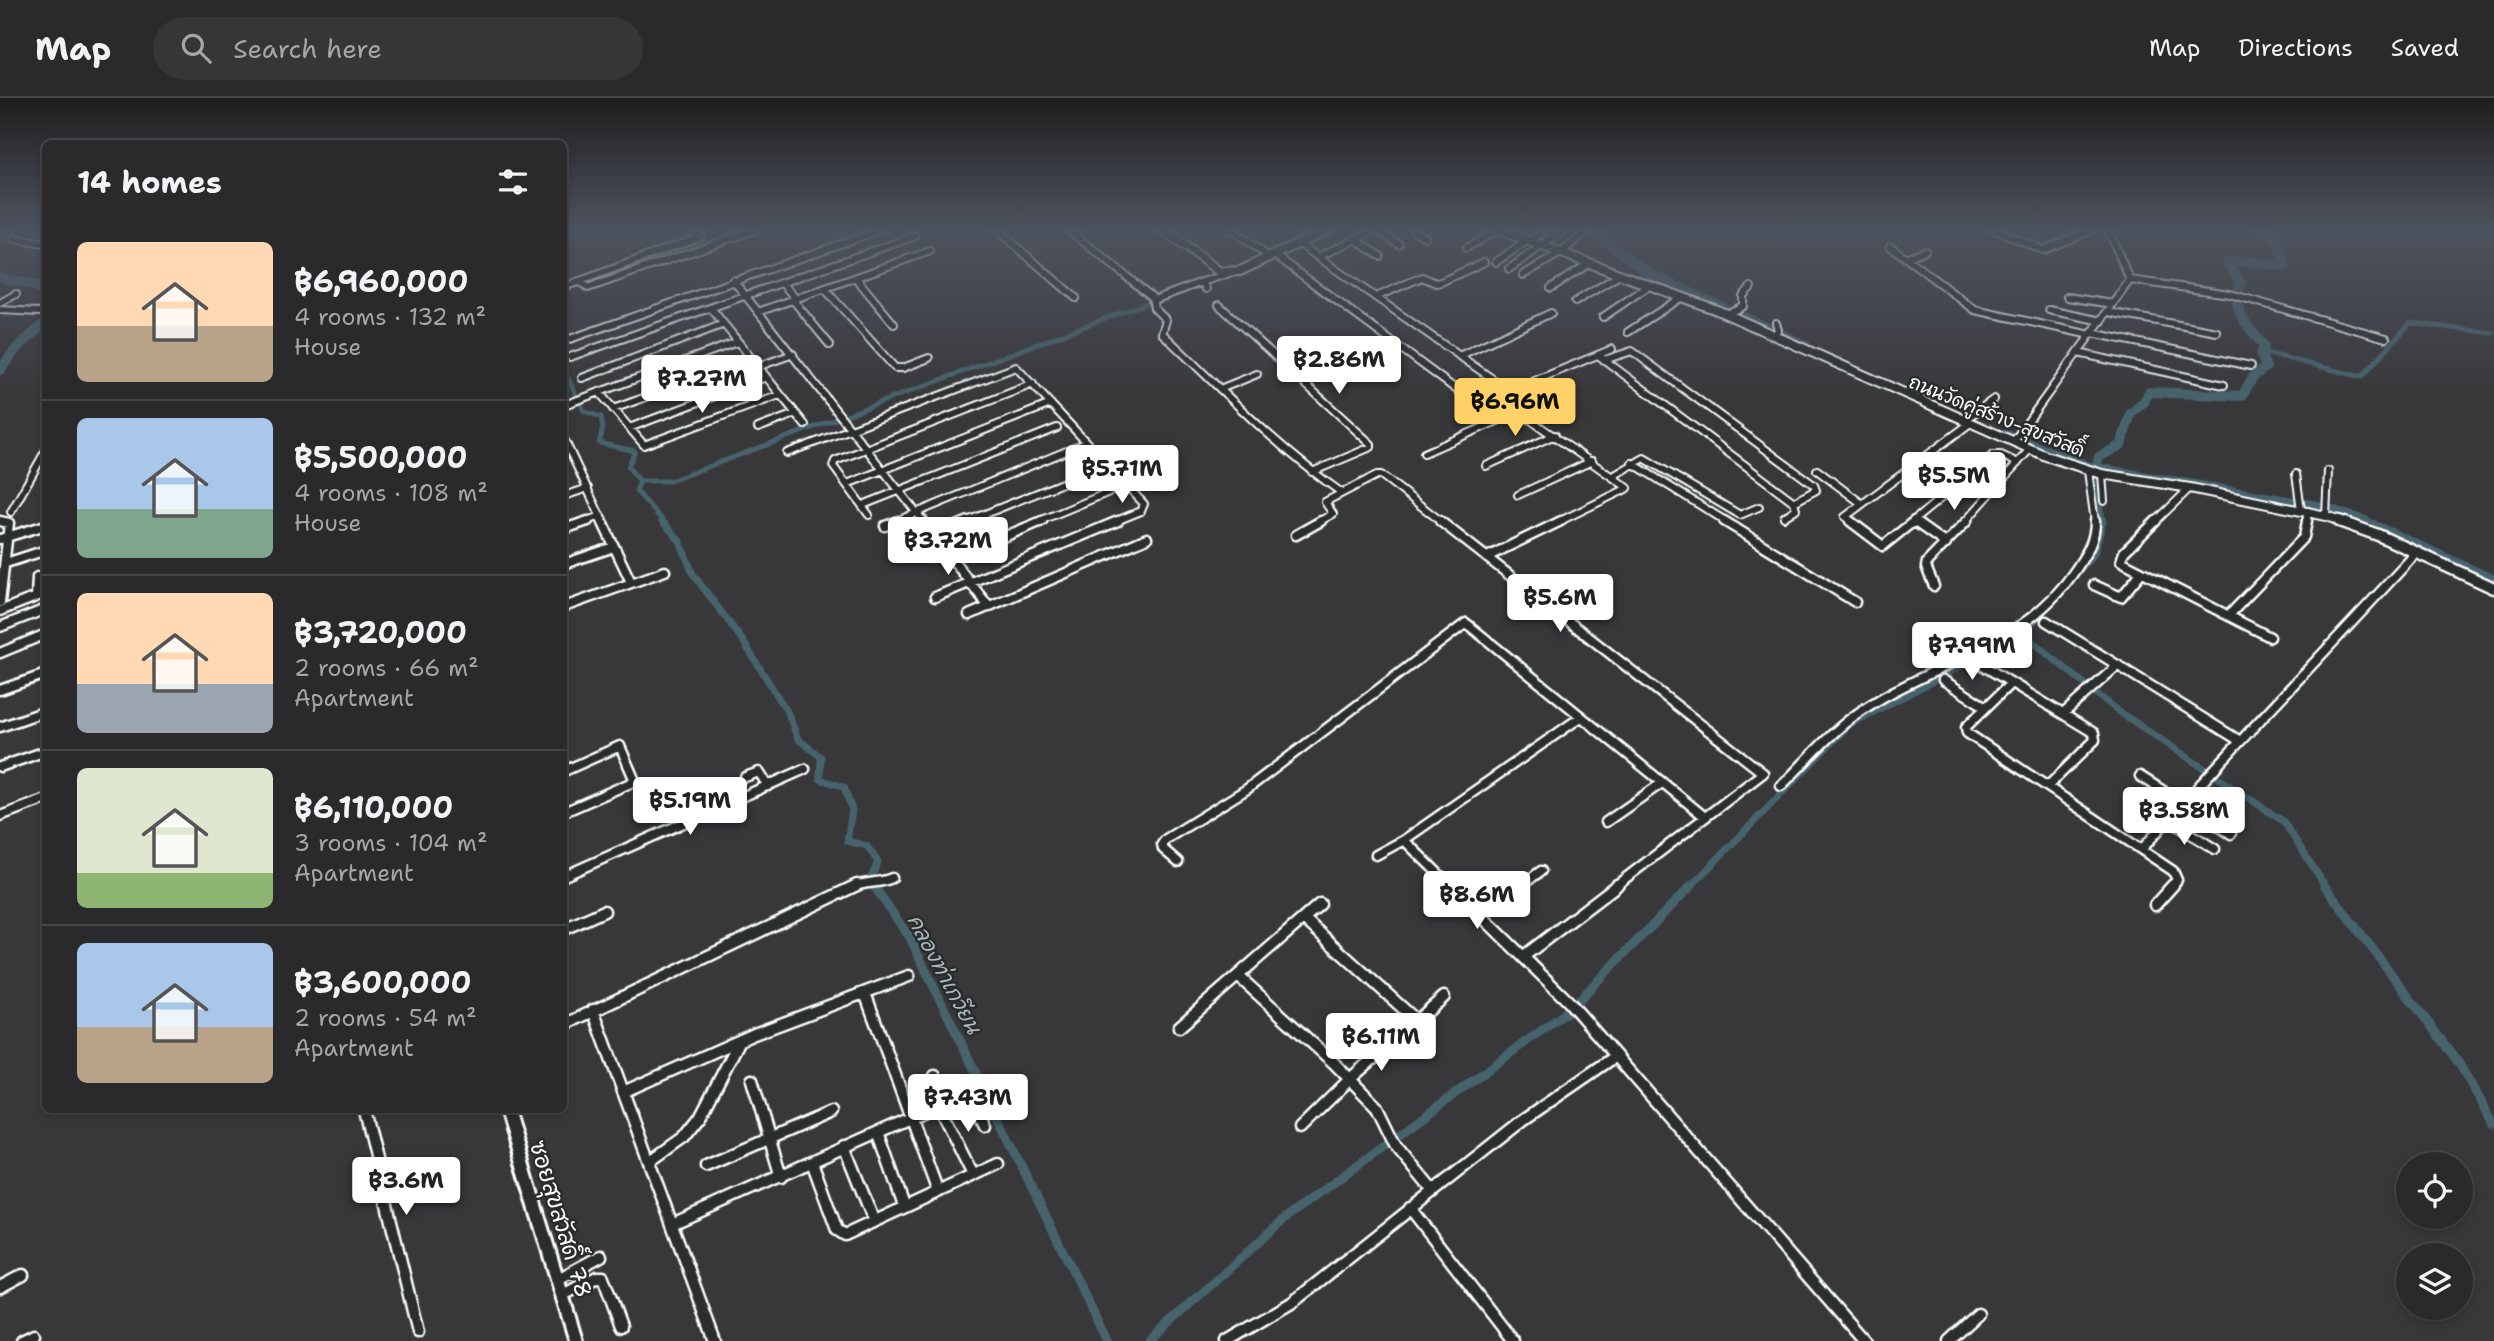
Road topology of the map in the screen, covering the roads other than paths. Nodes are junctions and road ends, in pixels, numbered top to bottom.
1 (711, 288) edge
2 (739, 288) edge
3 (768, 288) edge
4 (786, 288) edge
5 (864, 288) edge
6 (1064, 288) edge
7 (1140, 288) edge
8 (1196, 288) edge
9 (1316, 288) edge
10 (1362, 288) edge
11 (1398, 288) edge
12 (1599, 288) edge
13 (1646, 288) edge
14 (1658, 288) edge
15 (1750, 288) edge
16 (1946, 288) edge
17 (2124, 288) edge
18 (2187, 288) edge
19 (825, 289) joint
20 (16, 294) dead end
21 (745, 296) junction
22 (1682, 297) junction
23 (1076, 298) dead end
24 (1376, 298) junction
25 (2067, 298) dead end
26 (1154, 299) junction
27 (794, 300) junction
28 (1575, 302) dead end
29 (0, 303) edge
30 (669, 303) junction
31 (2113, 304) junction
32 (1219, 305) dead end
33 (711, 308) junction
34 (0, 310) edge
35 (2049, 310) dead end
36 (39, 312) dead end
37 (758, 312) junction
38 (1730, 312) junction
39 (2108, 312) junction
40 (1551, 313) dead end
41 (1603, 317) dead end
42 (680, 319) junction
43 (2102, 321) junction
44 (724, 324) junction
45 (894, 324) dead end
46 (1628, 332) dead end
47 (2217, 332) dead end
48 (2092, 334) junction
49 (2386, 338) dead end
50 (567, 340) edge
51 (737, 342) junction
52 (830, 345) dead end
53 (1612, 349) dead end
54 (2078, 353) junction
55 (793, 354) junction
56 (1459, 356) junction
57 (570, 357) dead end
58 (1601, 357) junction
59 (929, 358) dead end
60 (751, 359) junction
61 (2251, 366) dead end
62 (757, 367) junction
63 (1257, 373) dead end
64 (766, 377) junction
65 (582, 378) dead end
66 (1033, 384) junction
67 (2224, 385) dead end
68 (1220, 389) junction
69 (599, 392) junction
70 (1512, 393) junction
71 (780, 395) junction
72 (1994, 399) dead end
73 (567, 404) edge
74 (1051, 404) junction
75 (613, 409) junction
76 (1525, 410) junction
77 (795, 414) junction
78 (1967, 420) junction
79 (805, 425) dead end
80 (629, 428) junction
81 (758, 428) dead end
82 (852, 428) junction
83 (1057, 428) dead end
84 (1555, 435) junction
85 (2015, 439) junction
86 (1086, 443) junction
87 (567, 446) edge
88 (868, 448) junction
89 (2029, 449) junction
90 (787, 453) dead end
91 (1424, 453) dead end
92 (42, 457) edge
93 (574, 461) junction
94 (1591, 461) junction
95 (567, 463) edge
96 (1632, 463) junction
97 (2018, 463) junction
98 (1486, 466) dead end
99 (884, 469) junction
100 (1817, 470) dead end
101 (2328, 471) dead end
102 (1312, 472) junction
103 (2095, 472) junction
104 (1087, 473) dead end
105 (2296, 474) dead end
106 (1613, 476) junction
107 (847, 484) junction
108 (1126, 485) junction
109 (588, 488) junction
110 (2190, 488) junction
111 (901, 491) junction
112 (1342, 493) junction
113 (567, 495) edge
114 (1518, 495) dead end
115 (2104, 501) dead end
116 (1794, 502) junction
117 (1861, 503) junction
118 (863, 505) junction
119 (1759, 507) dead end
120 (2302, 507) junction
121 (2326, 511) junction
122 (11, 512) dead end
123 (917, 513) junction
124 (869, 515) dead end
125 (601, 516) junction
126 (1784, 517) dead end
127 (0, 521) edge
128 (1915, 522) junction
129 (42, 526) edge
130 (885, 526) dead end
131 (567, 528) edge
132 (935, 535) junction
133 (1296, 535) dead end
134 (3, 538) edge
135 (1147, 538) dead end
136 (1946, 544) junction
137 (909, 545) dead end
138 (614, 547) junction
139 (42, 552) edge
140 (2417, 552) junction
141 (1487, 557) junction
142 (953, 558) junction
143 (567, 563) edge
144 (4, 568) edge
145 (665, 571) dead end
146 (2141, 573) junction
147 (37, 577) dead end
148 (632, 582) junction
149 (971, 582) junction
150 (2094, 585) dead end
151 (1934, 586) dead end
152 (2494, 588) edge
153 (42, 595) edge
154 (36, 597) junction
155 (935, 597) dead end
156 (0, 602) edge
157 (1854, 602) dead end
158 (567, 606) edge
159 (989, 607) junction
160 (0, 611) edge
161 (42, 611) edge
162 (2232, 612) dead end
163 (969, 615) dead end
164 (2046, 621) dead end
165 (0, 627) edge
166 (42, 636) edge
167 (2270, 637) dead end
168 (0, 653) edge
169 (1982, 665) dead end
170 (2118, 665) junction
171 (42, 675) edge
172 (1943, 680) dead end
173 (2011, 683) junction
174 (0, 690) edge
175 (1986, 707) junction
176 (42, 712) edge
177 (2063, 714) junction
178 (1581, 717) junction
179 (0, 727) edge
180 (2240, 741) junction
181 (42, 752) edge
182 (0, 767) edge
183 (805, 769) dead end
184 (567, 770) edge
185 (2140, 776) dead end
186 (745, 777) dead end
187 (1662, 782) junction
188 (768, 786) junction
189 (1781, 786) dead end
190 (2048, 786) junction
191 (42, 800) edge
192 (2183, 804) junction
193 (567, 811) edge
194 (0, 816) edge
195 (1705, 817) junction
196 (2169, 820) junction
197 (1606, 822) dead end
198 (2231, 834) dead end
199 (1404, 840) junction
200 (2142, 849) junction
201 (2215, 849) dead end
202 (1376, 855) dead end
203 (1178, 862) dead end
204 (1541, 870) dead end
205 (567, 875) edge
206 (888, 880) dead end
207 (1320, 904) dead end
208 (2155, 905) dead end
209 (604, 911) dead end
210 (1481, 914) junction
211 (1304, 919) junction
212 (567, 928) edge
213 (1524, 956) junction
214 (1238, 975) junction
215 (909, 976) dead end
216 (865, 993) junction
217 (1444, 997) dead end
218 (593, 1010) junction
219 (1417, 1021) junction
220 (567, 1023) edge
221 (1179, 1027) dead end
222 (740, 1040) junction
223 (1616, 1056) junction
224 (935, 1076) dead end
225 (1350, 1079) junction
226 (752, 1080) dead end
227 (623, 1091) junction
228 (942, 1103) junction
229 (831, 1112) dead end
230 (365, 1113) edge
231 (507, 1113) edge
232 (909, 1117) junction
233 (985, 1125) dead end
234 (1300, 1128) dead end
235 (878, 1132) junction
236 (770, 1138) junction
237 (844, 1146) junction
238 (649, 1161) junction
239 (812, 1162) junction
240 (998, 1164) dead end
241 (706, 1166) dead end
242 (973, 1175) junction
243 (781, 1177) junction
244 (1433, 1191) junction
245 (938, 1192) junction
246 (904, 1206) junction
247 (1410, 1208) junction
248 (874, 1221) junction
249 (672, 1224) junction
250 (601, 1256) dead end
251 (23, 1275) dead end
252 (558, 1279) junction
253 (0, 1287) edge
254 (563, 1295) junction
255 (1978, 1314) dead end
256 (621, 1326) dead end
257 (418, 1332) dead end
258 (34, 1335) dead end
259 (22, 1341) edge
260 (576, 1341) edge
261 (715, 1341) edge
262 (1227, 1341) edge
263 (1513, 1341) edge
264 (1864, 1341) edge
265 (1949, 1341) edge

1 - 30 street
2 - 21 street
3 - 21 street
4 - 27 street
5 - 45 street
6 - 23 street
7 - 26 street
8 - 26 street
9 - 70 street
10 - 24 street
11 - 24 street
12 - 28 street
13 - 41 street
14 - 22 street, ถนนวัดคู่สร้าง-สุขสวัสดิ์
15 - 38 street
16 - 48 street
17 - 31 street
18 - 49 street
19 - 27 street
19 - 59 street
20 - 29 street
21 - 33 street
21 - 37 street
22 - 38 street, ถนนวัดคู่สร้าง-สุขสวัสดิ์
22 - 46 street
24 - 56 street
25 - 31 street
26 - 68 street
27 - 37 street
27 - 52 street
30 - 42 street
30 - 50 street
31 - 39 street
32 - 102 street
33 - 42 street
33 - 44 street
34 - 36 street
35 - 43 street
37 - 55 street
38 - 78 street, ถนนวัดคู่สร้าง-สุขสวัสดิ์
39 - 43 street
39 - 47 street
40 - 56 street
42 - 57 street
43 - 48 street
44 - 51 street
44 - 65 street
48 - 54 street
48 - 61 street
51 - 60 street
51 - 69 street
53 - 58 street
54 - 67 street
54 - 85 street
55 - 62 street
55 - 82 street
56 - 70 street
58 - 70 street
58 - 116 street
58 - 116 street
60 - 62 street
60 - 75 street
62 - 64 street
63 - 68 street
64 - 71 street
64 - 80 street
66 - 74 street
66 - 82 street
66 - 88 street
68 - 102 street
69 - 73 street
69 - 75 street
70 - 76 street
71 - 77 street
71 - 80 street
72 - 78 street
74 - 86 street
74 - 99 street
75 - 80 street
76 - 84 street
76 - 91 street
77 - 79 street
77 - 81 street
78 - 85 street, ถนนวัดคู่สร้าง-สุขสวัสดิ์
78 - 117 street
82 - 88 street
82 - 90 street
83 - 111 street
84 - 94 street
84 - 98 street
85 - 89 street, ถนนวัดคู่สร้าง-สุขสวัสดิ์
86 - 108 street
86 - 123 street
87 - 93 street
88 - 99 street
88 - 107 street
89 - 97 street
89 - 103 street, ถนนวัดคู่สร้าง-สุขสวัสดิ์
92 - 122 street
93 - 95 street
93 - 109 street
94 - 106 street
94 - 114 street
96 - 106 street
96 - 119 street
96 - 157 street
97 - 128 street
97 - 136 street
99 - 107 street
99 - 111 street
100 - 117 street
101 - 121 street
102 - 112 street
103 - 110 street, ถนนวัดคู่สร้าง-สุขสวัสดิ์
103 - 115 street
103 - 189 street
104 - 132 street
105 - 120 street
106 - 141 street
107 - 118 street
108 - 142 street
108 - 149 street
109 - 113 street
109 - 125 street
110 - 120 street, ถนนวัดคู่สร้าง-สุขสวัสดิ์
110 - 146 street
111 - 118 street
111 - 123 street
112 - 133 street
112 - 141 street
116 - 126 street
117 - 128 street
118 - 124 street
120 - 121 street, ถนนวัดคู่สร้าง-สุขสวัสดิ์
120 - 162 street
121 - 140 street, ถนนวัดคู่สร้าง-สุขสวัสดิ์
123 - 130 street
123 - 132 street
125 - 131 street
125 - 138 street
127 - 134 street
128 - 136 street
129 - 134 street
132 - 137 street
132 - 142 street
134 - 144 street
135 - 159 street
136 - 151 street
138 - 143 street
138 - 148 street
139 - 144 street
140 - 152 street, ถนนวัดคู่สร้าง-สุขสวัสดิ์
140 - 180 street
141 - 195 street
142 - 149 street
144 - 156 street
145 - 148 street
146 - 150 street
146 - 167 street
147 - 154 street
148 - 158 street
149 - 155 street
149 - 159 street
153 - 154 street
154 - 160 street
159 - 163 street
161 - 165 street
164 - 170 street
166 - 168 street
169 - 173 street
170 - 177 street
170 - 180 street
171 - 174 street
172 - 175 street
173 - 175 street
173 - 177 street
175 - 190 street
176 - 179 street
177 - 190 street
178 - 187 street
178 - 199 street
178 - 203 street
180 - 192 street
181 - 182 street
183 - 188 street
184 - 193 street
185 - 192 street
186 - 188 street
187 - 195 street
187 - 197 street
188 - 205 street
190 - 200 street
191 - 194 street
192 - 196 street
192 - 198 street
195 - 213 street
196 - 200 street
196 - 201 street
199 - 202 street
199 - 210 street
200 - 208 street
204 - 210 street
206 - 218 street
207 - 211 street
209 - 212 street
210 - 213 street
211 - 214 street
211 - 219 street
213 - 223 street
214 - 221 street
214 - 225 street
215 - 216 street
216 - 222 street
216 - 232 street
217 - 219 street
218 - 220 street
218 - 227 street
219 - 225 street
222 - 227 street
222 - 238 street
223 - 244 street
223 - 264 street
224 - 228 street
225 - 234 street
225 - 244 street
226 - 236 street
227 - 238 street
228 - 232 street
228 - 233 street
228 - 242 street
229 - 236 street
230 - 257 street
231 - 252 street, ซอยสุขสวัสดิ์ 78
232 - 235 street
232 - 245 street
235 - 237 street
235 - 246 street
236 - 241 street
236 - 243 street
237 - 239 street
237 - 248 street
238 - 249 street
239 - 243 street
239 - 248 street
240 - 242 street
242 - 245 street
243 - 249 street
244 - 247 street
245 - 246 street
246 - 248 street
247 - 262 street
247 - 263 street
249 - 261 street
250 - 252 street
251 - 253 street
252 - 254 street, ซอยสุขสวัสดิ์ 78
254 - 256 street
254 - 260 street, ซอยสุขสวัสดิ์ 78
255 - 265 street
258 - 259 street

